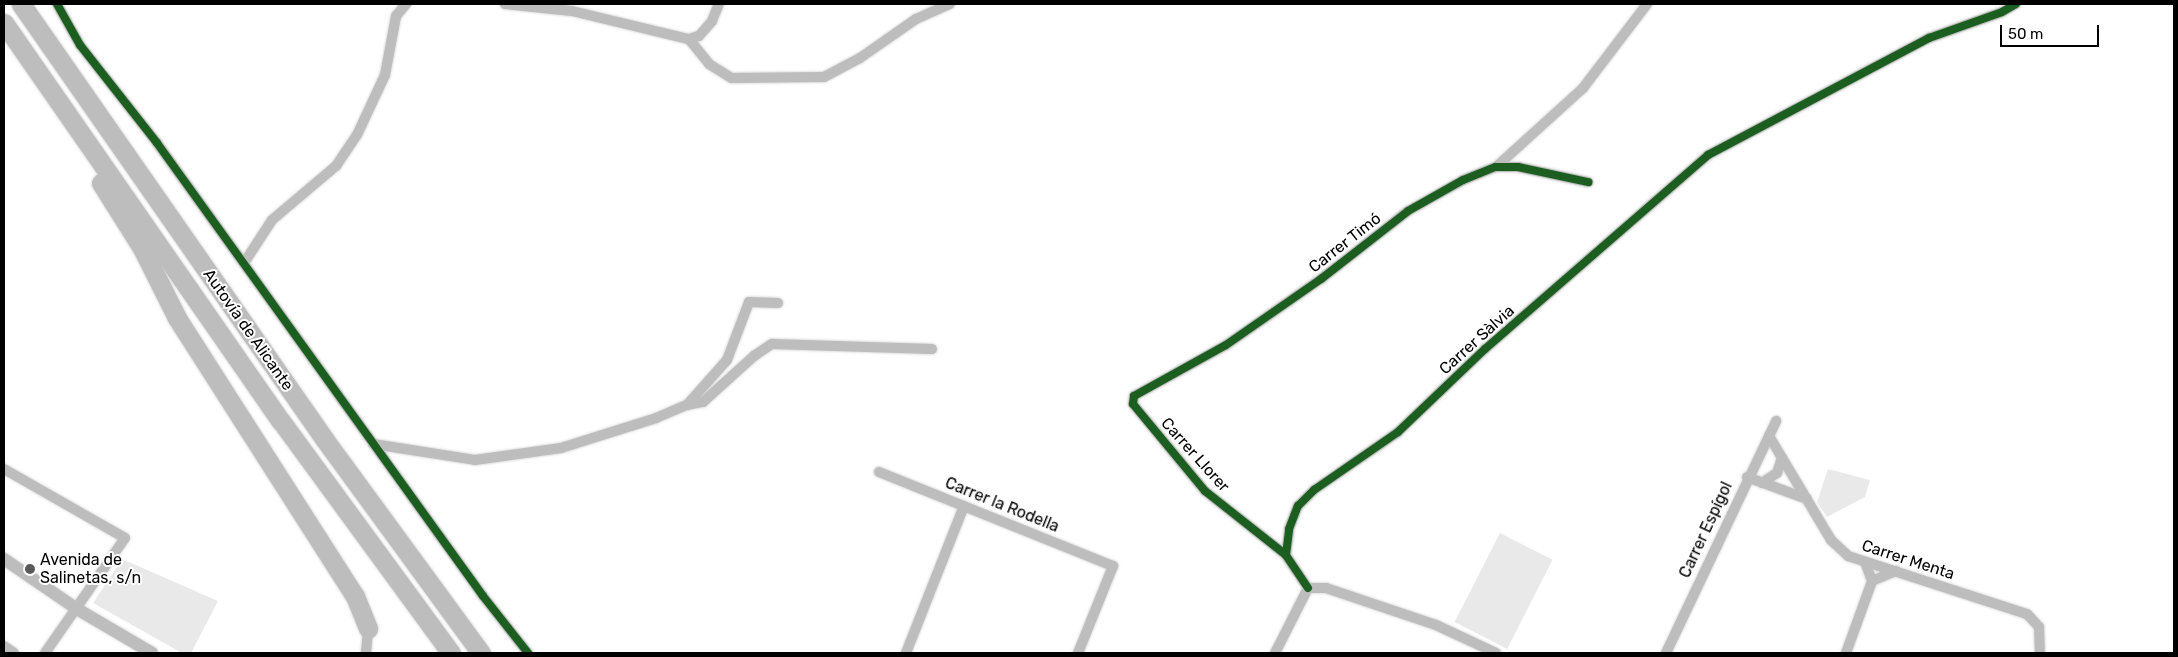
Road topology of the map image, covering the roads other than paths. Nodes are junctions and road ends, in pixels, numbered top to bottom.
1 (21, 4) edge
2 (57, 4) edge
3 (406, 4) edge
4 (505, 4) edge
5 (719, 4) edge
6 (950, 4) edge
7 (1648, 4) edge
8 (2016, 4) edge
9 (4, 23) edge
10 (688, 39) junction
11 (80, 131) junction
12 (1496, 167) junction
13 (1588, 182) dead end
14 (244, 263) junction
15 (778, 303) dead end
16 (932, 349) dead end
17 (1134, 396) joint
18 (687, 405) junction
19 (1776, 421) dead end
20 (1769, 436) junction
21 (373, 444) junction
22 (1782, 458) junction
23 (4, 469) edge
24 (879, 472) dead end
25 (1747, 478) junction
26 (1762, 483) junction
27 (1806, 499) junction
28 (964, 506) junction
29 (1286, 555) junction
30 (4, 558) edge
31 (1865, 562) junction
32 (1896, 571) junction
33 (1872, 581) junction
34 (1308, 588) junction
35 (77, 609) junction
36 (368, 629) joint
37 (4, 646) edge
38 (14, 653) edge
39 (45, 653) edge
40 (152, 653) edge
41 (366, 653) edge
42 (451, 653) edge
43 (481, 653) edge
44 (528, 653) edge
45 (906, 653) edge
46 (1078, 653) edge
47 (1275, 653) edge
48 (1496, 653) edge
49 (1666, 653) edge
50 (1846, 653) edge
51 (2040, 653) edge

1 - 43 highway, Autovía de Alicante
2 - 14 street
3 - 14 street
4 - 10 street
5 - 10 street
6 - 10 street
7 - 12 street
8 - 29 street, Carrer Sàlvia
9 - 11 highway, Autovía de Alicante
11 - 36 highway
11 - 42 highway, Autovía de Alicante
12 - 13 street, Carrer Timó
12 - 17 street, Carrer Timó
14 - 21 street
15 - 18 street
16 - 18 street
17 - 29 street, Carrer Llorer
18 - 21 street
19 - 20 street, Carrer Espígol
20 - 22 street, Carrer Menta
20 - 25 street, Carrer Espígol
21 - 44 street
22 - 26 street
22 - 27 street, Carrer Menta
23 - 35 street
24 - 28 street, Carrer la Rodella
25 - 26 street
25 - 49 street, Carrer Espígol
26 - 27 street
27 - 31 street, Carrer Menta
28 - 45 street
28 - 46 street, Carrer la Rodella
29 - 34 street, Carrer Llorer
30 - 35 street
31 - 32 street, Carrer Menta
31 - 33 street
32 - 33 street
32 - 51 street, Carrer Menta
33 - 50 street
34 - 47 street
34 - 48 street
35 - 39 street
35 - 40 street
36 - 41 street
37 - 38 street

